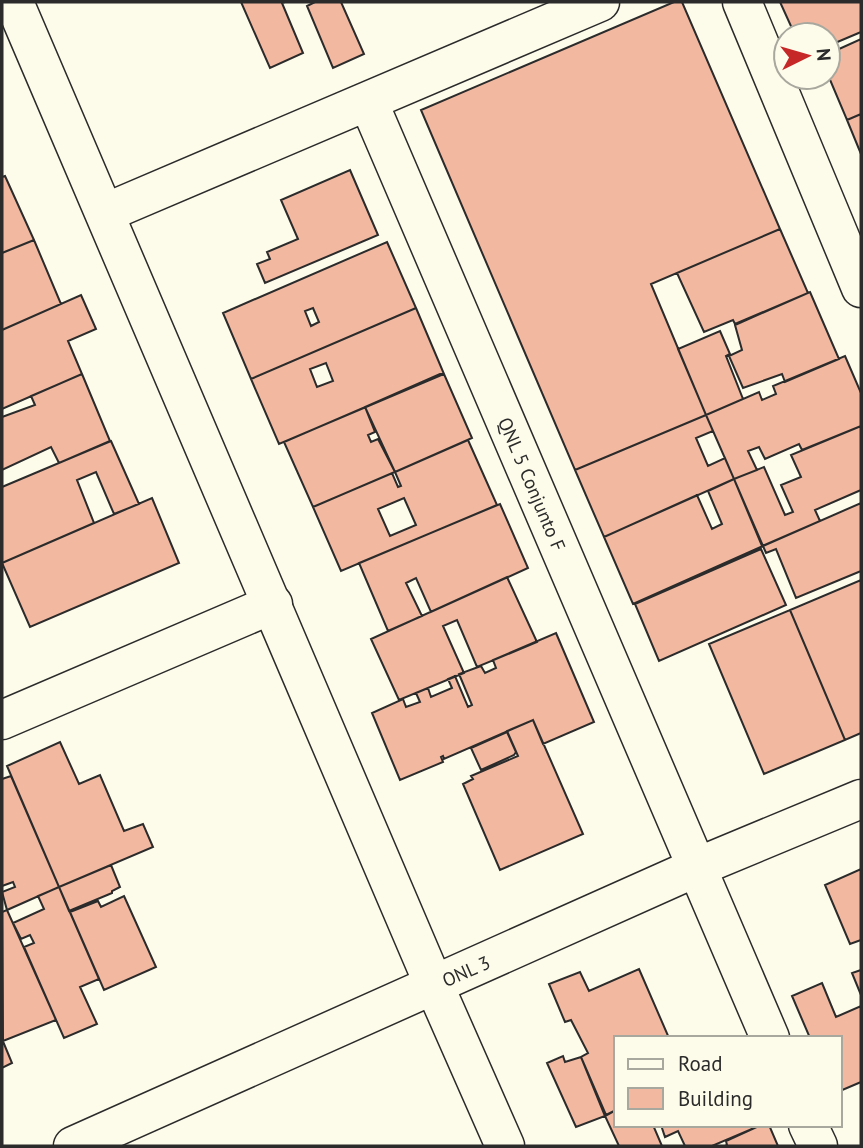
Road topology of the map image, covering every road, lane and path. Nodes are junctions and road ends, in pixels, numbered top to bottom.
1 (14, 2) edge
2 (600, 2) edge
3 (742, 2) edge
4 (368, 101) junction
5 (104, 213) junction
6 (861, 288) edge
7 (273, 604) junction
8 (4, 714) edge
9 (861, 799) edge
10 (695, 868) junction
11 (434, 985) junction
12 (769, 1036) edge
13 (809, 1127) edge
14 (73, 1146) edge
15 (505, 1146) edge
16 (818, 1146) edge

1 - 5 street
2 - 4 street
3 - 6 street
4 - 5 street
4 - 10 street, QNL 5 Conjunto F
5 - 7 street
7 - 8 street
7 - 11 street
9 - 10 street, ONL 3
10 - 11 street, ONL 3
10 - 12 street, QNL 5 Conjunto F
11 - 14 street, ONL 3
11 - 15 street
13 - 16 street

